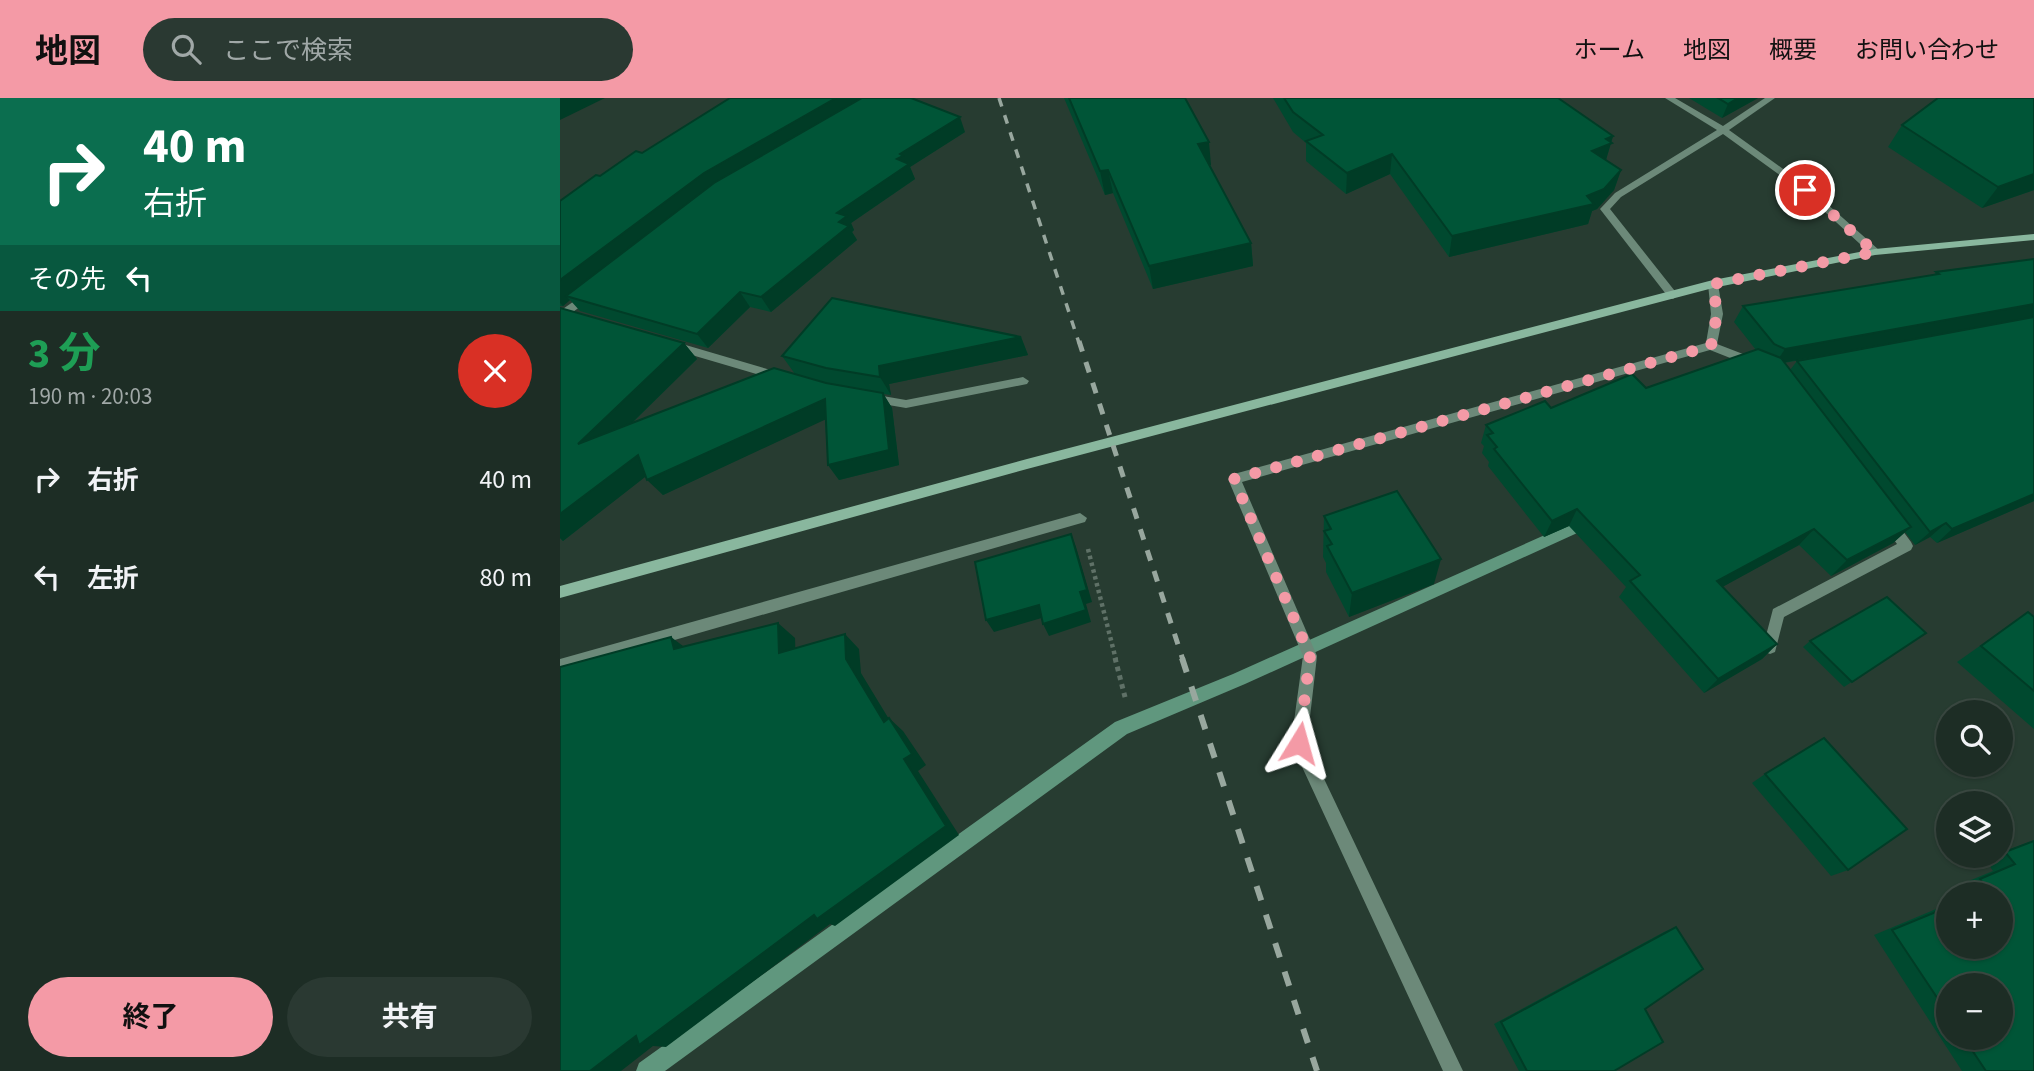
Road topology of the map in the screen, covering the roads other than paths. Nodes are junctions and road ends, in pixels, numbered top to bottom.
1 (1669, 98) edge
2 (1771, 98) edge
3 (1723, 130) junction
4 (2034, 237) edge
5 (1875, 252) junction
6 (1713, 284) junction
7 (598, 288) edge
8 (1673, 295) junction
9 (562, 314) edge
10 (578, 318) edge
11 (656, 340) edge
12 (1711, 346) junction
13 (1762, 366) edge
14 (1023, 381) dead end
15 (798, 382) edge
16 (851, 395) edge
17 (1882, 513) edge
18 (1080, 518) road end
19 (560, 592) edge
20 (1770, 647) edge
21 (560, 666) edge
22 (1453, 1071) edge

1 - 3 street
2 - 3 street
3 - 5 street
3 - 8 street
4 - 5 street
5 - 6 street
6 - 8 street
6 - 12 street
7 - 9 street
8 - 19 street
9 - 10 street
11 - 15 street
12 - 13 street
12 - 22 street
14 - 16 street
17 - 20 street
18 - 21 street

